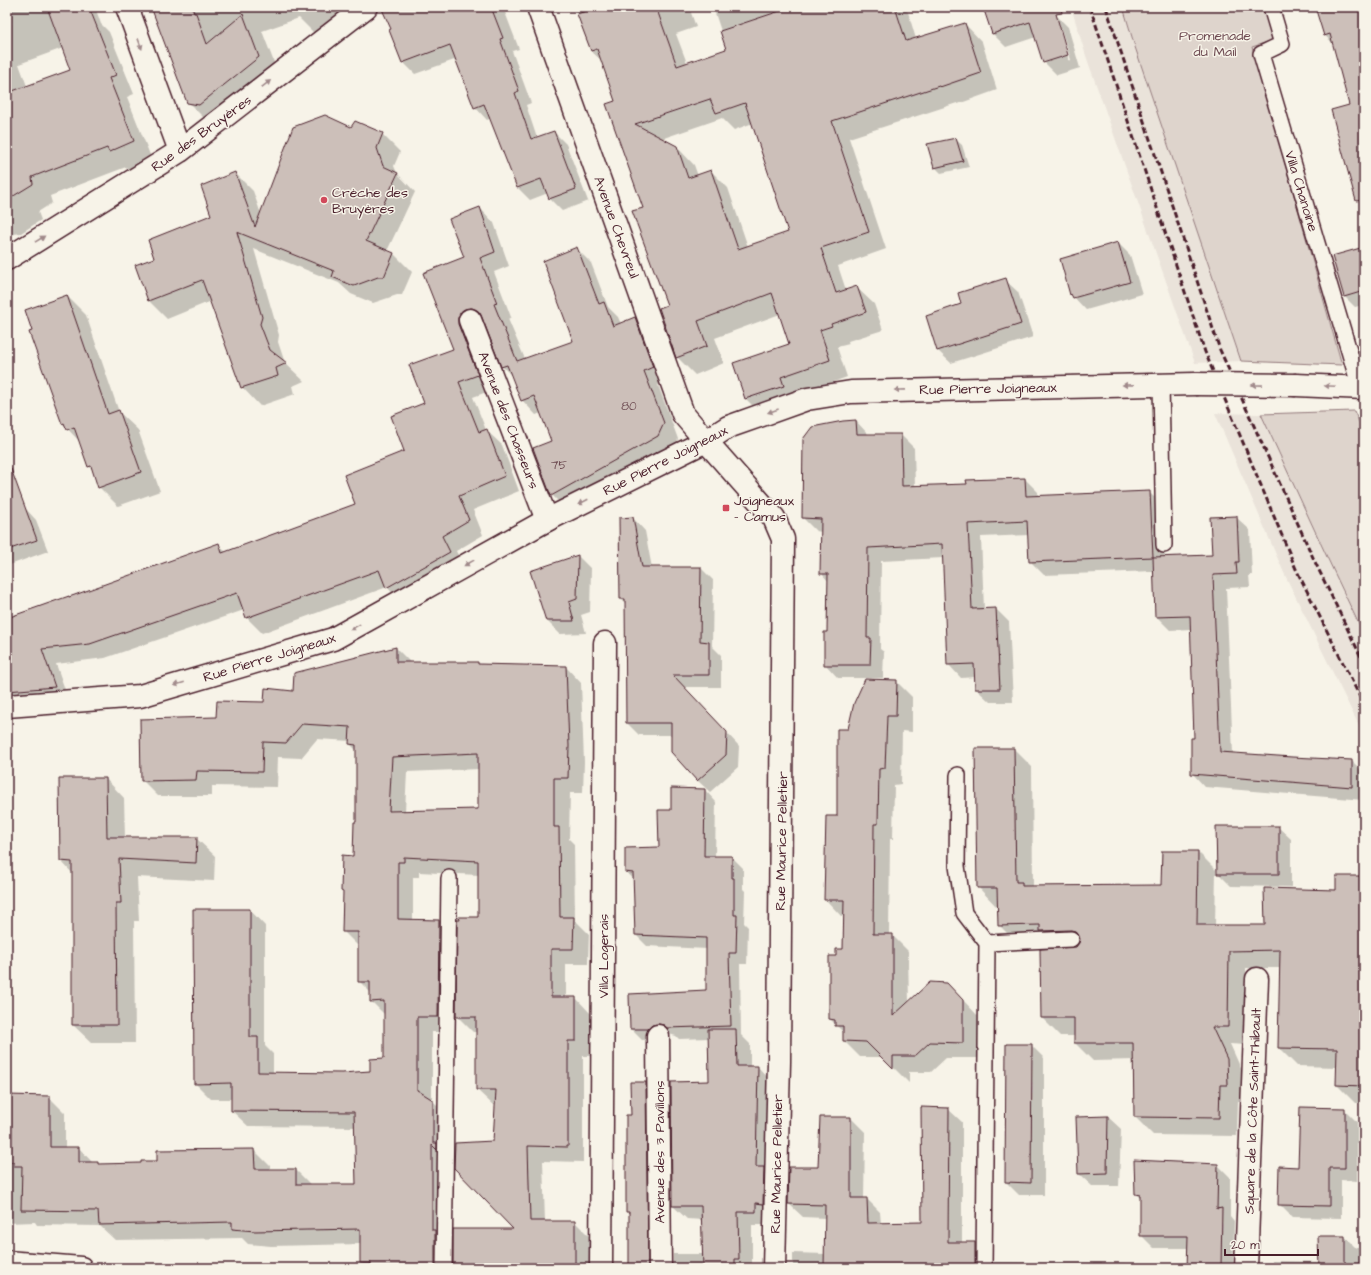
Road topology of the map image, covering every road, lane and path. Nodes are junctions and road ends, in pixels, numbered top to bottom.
1 (127, 7) edge
2 (366, 7) edge
3 (538, 7) edge
4 (1272, 7) edge
5 (180, 151) junction
6 (7, 259) edge
7 (470, 320) dead end
8 (1161, 384) junction
9 (1362, 388) edge
10 (706, 441) junction
11 (547, 520) junction
12 (1164, 545) dead end
13 (605, 643) dead end
14 (7, 706) edge
15 (958, 775) dead end
16 (449, 878) dead end
17 (1071, 938) dead end
18 (987, 943) junction
19 (1257, 979) dead end
20 (658, 1036) dead end
21 (7, 1262) edge
22 (81, 1268) edge
23 (444, 1268) edge
24 (601, 1268) edge
25 (660, 1268) edge
26 (774, 1268) edge
27 (984, 1268) edge
28 (1246, 1268) edge

1 -> 5 street
5 -> 2 street, Rue des Bruyères
3 - 10 street, Avenue Chevreul
4 - 9 lane, Villa Chanoine
6 -> 5 street, Rue des Bruyères
7 - 11 street, Avenue des Chasseurs
9 -> 8 street, Rue Pierre Joigneaux, bridge
8 -> 10 street, Rue Pierre Joigneaux
8 - 12 lane
10 -> 11 street, Rue Pierre Joigneaux
10 - 26 street, Rue Maurice Pelletier
11 -> 14 street, Rue Pierre Joigneaux
13 - 24 street, Villa Logerais
15 - 18 lane
16 - 23 lane
17 - 18 lane
18 - 27 lane
19 - 28 street, Square de la Côte Saint-Thibault
20 - 25 street, Avenue des 3 Pavillons
21 - 22 street

